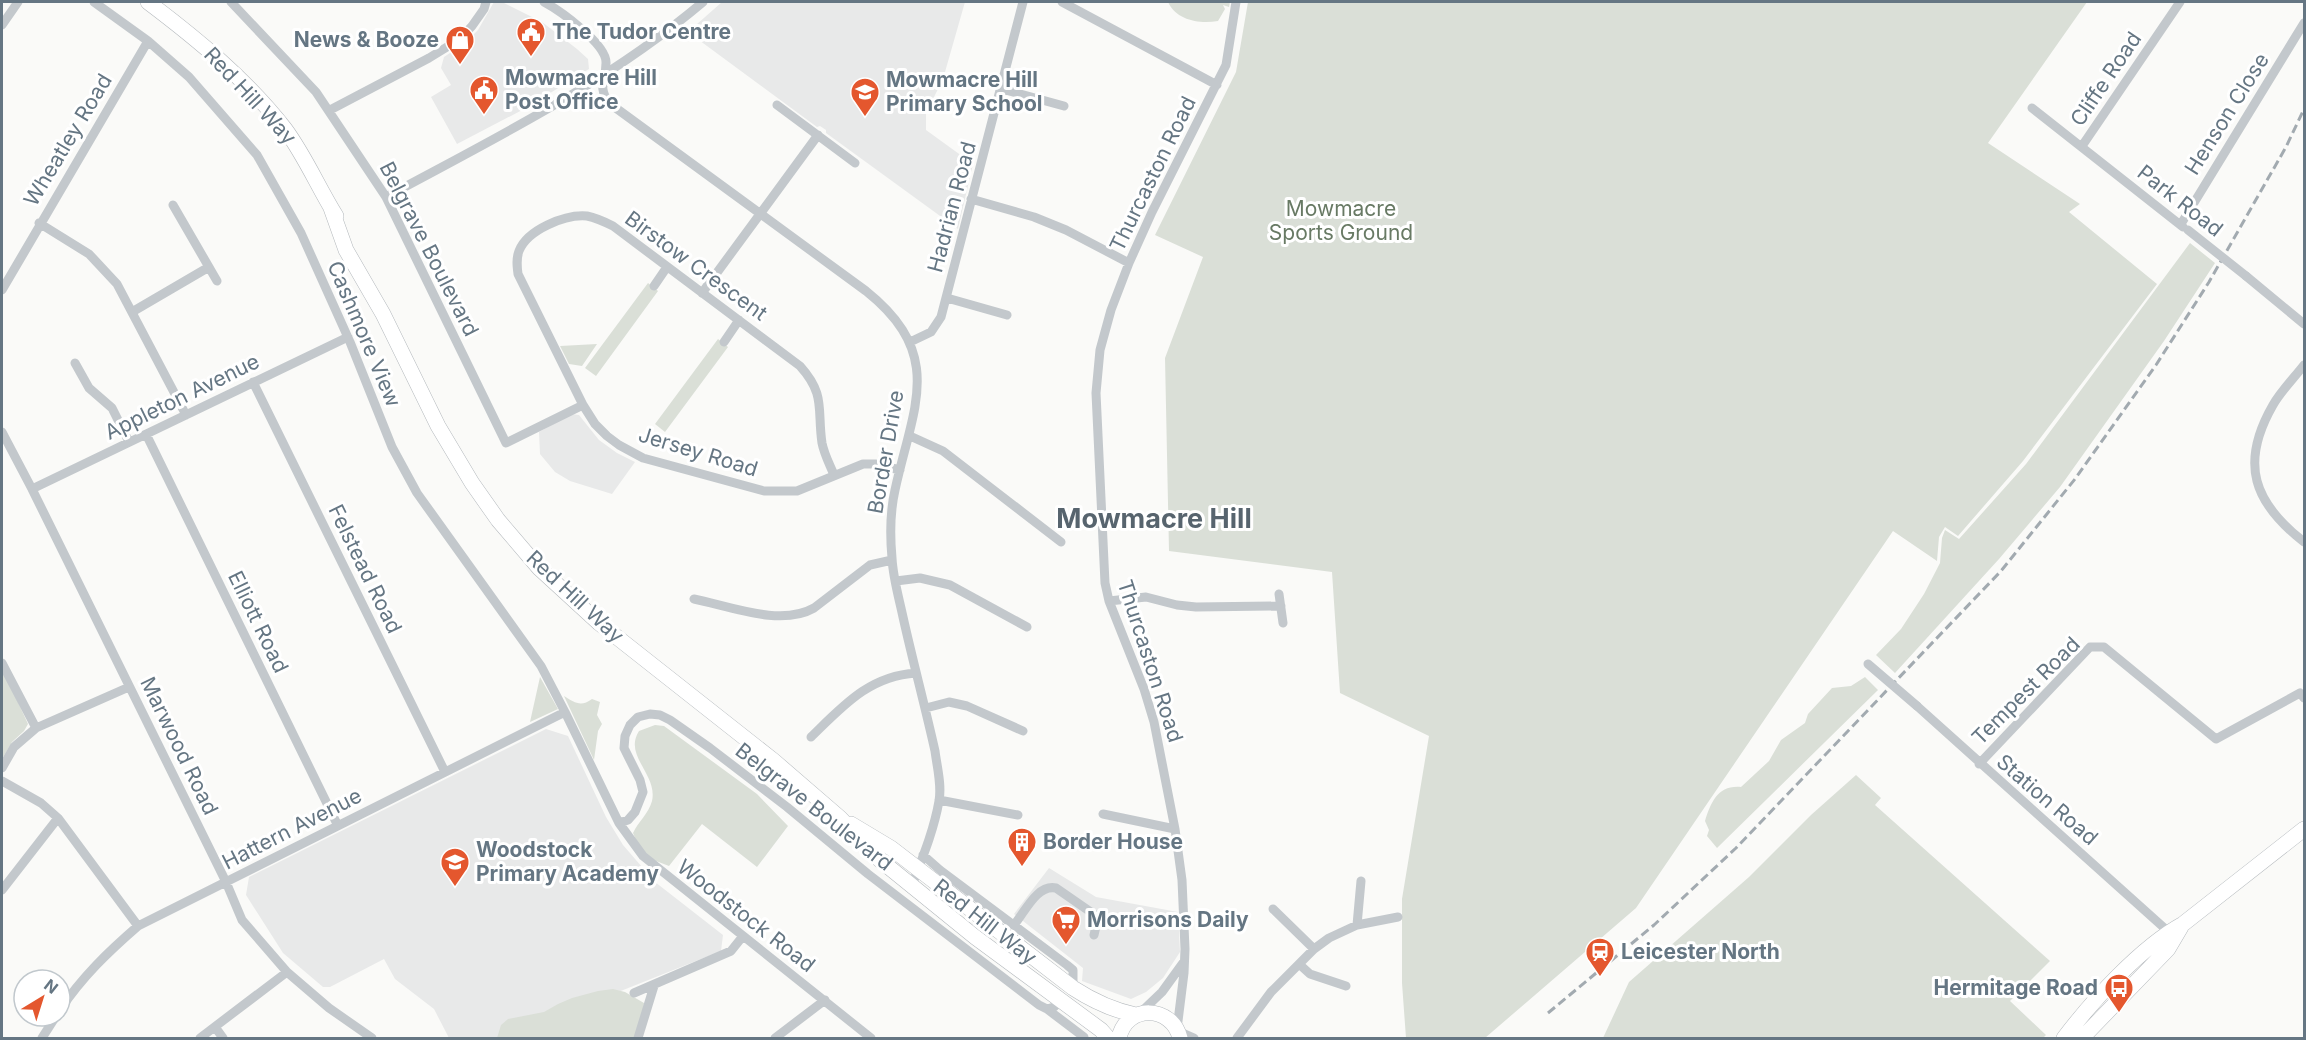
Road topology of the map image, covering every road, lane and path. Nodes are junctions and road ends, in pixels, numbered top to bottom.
1 (18, 2) edge
2 (94, 2) edge
3 (148, 2) edge
4 (231, 2) edge
5 (486, 2) edge
6 (545, 2) edge
7 (703, 2) edge
8 (1023, 2) edge
9 (1062, 2) edge
10 (1236, 2) edge
11 (2180, 2) edge
12 (2304, 23) edge
13 (2, 25) edge
14 (148, 41) junction
15 (603, 74) junction
16 (1217, 85) junction
17 (1002, 90) junction
18 (777, 105) dead end
19 (1064, 106) dead end
20 (2032, 108) dead end
21 (330, 110) junction
22 (818, 135) junction
23 (2082, 146) junction
24 (855, 163) dead end
25 (386, 197) junction
26 (971, 199) junction
27 (173, 204) dead end
28 (760, 214) junction
29 (39, 223) junction
30 (2184, 227) junction
31 (1129, 263) junction
32 (209, 267) junction
33 (667, 267) junction
34 (217, 281) dead end
35 (654, 286) dead end
36 (2, 290) edge
37 (702, 293) junction
38 (946, 298) junction
39 (132, 312) junction
40 (1007, 315) dead end
41 (739, 320) junction
42 (2304, 324) edge
43 (348, 337) junction
44 (724, 342) dead end
45 (910, 342) junction
46 (75, 363) dead end
47 (2304, 365) edge
48 (253, 382) junction
49 (583, 405) junction
50 (186, 415) junction
51 (2, 432) edge
52 (146, 434) junction
53 (910, 436) junction
54 (129, 442) junction
55 (900, 470) junction
56 (834, 475) junction
57 (32, 489) junction
58 (1061, 542) dead end
59 (2304, 542) edge
60 (892, 560) junction
61 (896, 581) junction
62 (1279, 594) dead end
63 (694, 599) dead end
64 (1109, 601) junction
65 (1281, 606) junction
66 (1024, 612) dead end
67 (1283, 622) dead end
68 (2, 663) edge
69 (1868, 664) dead end
70 (916, 673) junction
71 (129, 687) junction
72 (2304, 698) edge
73 (926, 708) junction
74 (565, 712) junction
75 (36, 728) junction
76 (1023, 731) dead end
77 (811, 737) dead end
78 (1979, 764) junction
79 (2, 768) edge
80 (445, 772) junction
81 (2, 781) edge
82 (939, 800) junction
83 (1103, 814) dead end
84 (1018, 815) dead end
85 (58, 818) junction
86 (840, 818) junction
87 (619, 823) junction
88 (338, 826) junction
89 (1175, 829) junction
90 (2304, 829) edge
91 (923, 855) junction
92 (918, 870) junction
93 (1361, 881) dead end
94 (226, 882) junction
95 (912, 885) junction
96 (2, 890) edge
97 (1273, 909) dead end
98 (1398, 917) dead end
99 (1014, 925) junction
100 (1357, 925) junction
101 (138, 926) junction
102 (2175, 931) junction
103 (1094, 935) dead end
104 (743, 936) junction
105 (1314, 949) junction
106 (1183, 963) junction
107 (1299, 964) junction
108 (287, 972) junction
109 (654, 986) junction
110 (1346, 986) dead end
111 (1073, 988) junction
112 (72, 991) edge
113 (634, 993) dead end
114 (825, 1000) junction
115 (1061, 1000) junction
116 (1047, 1009) junction
117 (1137, 1015) junction
118 (215, 1027) junction
119 (1178, 1033) edge
120 (2083, 1034) edge
121 (1084, 1037) edge
122 (200, 1038) edge
123 (223, 1038) edge
124 (372, 1038) edge
125 (638, 1038) edge
126 (775, 1038) edge
127 (871, 1038) edge
128 (1108, 1038) edge
129 (1119, 1038) edge
130 (1194, 1038) edge
131 (1237, 1038) edge
132 (2064, 1038) edge

1 - 13 street
2 - 14 street, Cashmore View
3 - 86 highway, Red Hill Way
4 - 21 street, Belgrave Boulevard
5 - 21 street
6 - 15 street, Border Drive
7 - 15 street
8 - 17 street, Hadrian Road
9 - 16 street
10 - 16 street, Thurcaston Road
11 - 23 street, Cliffe Road
12 - 30 street, Henson Close
14 - 29 street, Wheatley Road
14 - 43 street, Cashmore View
15 - 25 street
15 - 28 street, Border Drive
16 - 31 street, Thurcaston Road
17 - 19 street
17 - 26 street, Hadrian Road
18 - 22 street
20 - 23 street, Park Road
21 - 25 street, Belgrave Boulevard
22 - 24 street
22 - 28 street
23 - 30 street, Park Road
25 - 49 street, Belgrave Boulevard
26 - 31 street
26 - 38 street, Hadrian Road
27 - 32 street
28 - 37 street
28 - 45 street, Border Drive
29 - 36 street, Wheatley Road
29 - 39 street
30 - 42 street, Park Road, bridge
31 - 64 street, Thurcaston Road
32 - 34 street
32 - 39 street
33 - 35 street
33 - 37 street, Birstow Crescent
33 - 49 street, Birstow Crescent
37 - 41 street, Birstow Crescent
38 - 40 street, Hadrian Road
38 - 45 street, Hadrian Road
39 - 50 street
41 - 44 street
41 - 56 street, Birstow Crescent
43 - 48 street, Appleton Avenue
43 - 74 street, Cashmore View
45 - 53 street, Border Drive
46 - 54 street
47 - 59 street
48 - 50 street, Appleton Avenue
48 - 80 street, Felstead Road
49 - 56 street, Jersey Road
50 - 52 street, Appleton Avenue
51 - 57 street, Marwood Road
52 - 54 street, Appleton Avenue
52 - 88 street, Elliott Road
53 - 55 street, Border Drive
53 - 58 street
54 - 57 street, Appleton Avenue
55 - 56 street, Jersey Road
55 - 60 street, Border Drive
57 - 71 street, Marwood Road
60 - 61 street, Border Drive
60 - 63 street
61 - 66 street
61 - 70 street, Border Drive
62 - 65 street
64 - 65 street
64 - 89 street, Thurcaston Road
65 - 67 street
68 - 75 street
69 - 78 street, Station Road, bridge
70 - 73 street, Border Drive
70 - 77 street
71 - 75 street
71 - 94 street, Marwood Road
72 - 78 street, Tempest Road
73 - 76 street
73 - 82 street, Border Drive
74 - 80 street, Hattern Avenue
74 - 87 street, Woodstock Road
75 - 79 street
78 - 102 street, Station Road
80 - 88 street, Hattern Avenue
81 - 85 street
82 - 84 street
82 - 91 street, Border Drive
83 - 89 street
85 - 96 street
85 - 101 street
86 - 92 highway, Red Hill Way
86 - 95 highway, Red Hill Way
87 - 104 street, Woodstock Road
87 - 116 street, Belgrave Boulevard
88 - 94 street, Hattern Avenue
89 - 106 street, Thurcaston Road
90 - 102 highway
91 - 92 street, Border Drive
91 - 99 street, Belgrave Boulevard
92 - 95 street, Border Drive
92 - 111 highway, Red Hill Way
93 - 100 street
94 - 101 street, Hattern Avenue
94 - 108 street, Marwood Road
95 - 115 highway, Red Hill Way
97 - 105 street
98 - 100 street
99 - 103 street
99 - 111 street, Belgrave Boulevard
100 - 105 street
101 - 112 street, Hattern Avenue
102 - 120 highway
104 - 109 street
104 - 114 street, Woodstock Road
105 - 107 street
106 - 117 street
106 - 119 street
107 - 110 street
107 - 131 street
108 - 118 street
108 - 124 street, Marwood Road
109 - 113 street
109 - 125 street
111 - 117 highway, Red Hill Way
114 - 126 street
114 - 127 street, Woodstock Road
115 - 116 street
115 - 128 highway, Red Hill Way
116 - 121 street
117 - 119 highway, Red Hill Way
117 - 129 highway
118 - 122 street
118 - 123 street
119 - 130 street
120 - 132 highway

